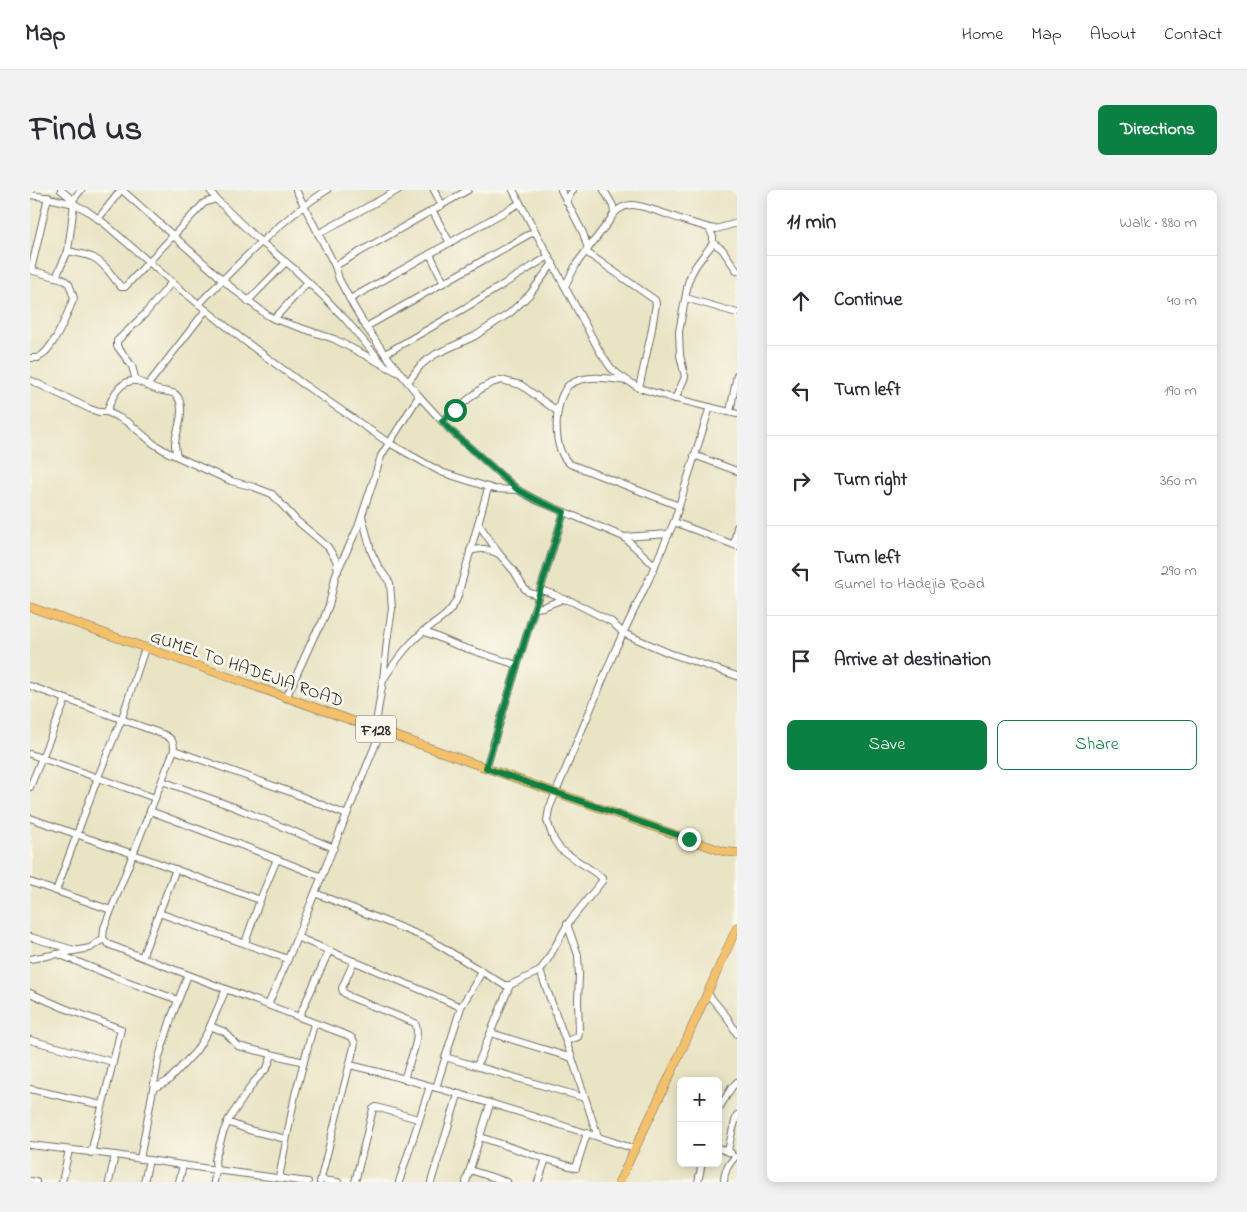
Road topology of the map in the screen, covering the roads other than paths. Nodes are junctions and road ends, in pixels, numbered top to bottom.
1 (61, 190) edge
2 (81, 190) edge
3 (122, 190) edge
4 (210, 190) edge
5 (296, 190) edge
6 (327, 190) edge
7 (398, 190) edge
8 (434, 190) edge
9 (468, 190) edge
10 (513, 190) edge
11 (561, 190) edge
12 (573, 190) edge
13 (604, 190) edge
14 (30, 195) edge
15 (48, 197) junction
16 (216, 200) junction
17 (566, 201) junction
18 (73, 202) junction
19 (520, 203) junction
20 (442, 205) junction
21 (304, 206) junction
22 (432, 210) junction
23 (614, 213) junction
24 (98, 219) junction
25 (737, 223) edge
26 (709, 228) junction
27 (535, 231) junction
28 (318, 234) junction
29 (174, 235) junction
30 (262, 242) junction
31 (450, 243) junction
32 (713, 243) junction
33 (587, 250) junction
34 (68, 251) junction
35 (430, 254) junction
36 (549, 256) junction
37 (149, 262) junction
38 (286, 262) junction
39 (553, 263) junction
40 (335, 266) junction
41 (31, 270) edge
42 (737, 271) edge
43 (56, 277) junction
44 (223, 279) junction
45 (172, 282) junction
46 (308, 282) junction
47 (444, 283) junction
48 (565, 286) junction
49 (686, 298) junction
50 (350, 299) junction
51 (248, 301) junction
52 (199, 304) junction
53 (206, 310) junction
54 (737, 313) edge
55 (274, 319) junction
56 (366, 327) junction
57 (385, 354) junction
58 (30, 358) edge
59 (384, 366) junction
60 (402, 375) junction
61 (737, 375) edge
62 (30, 380) edge
63 (136, 381) junction
64 (627, 381) junction
65 (408, 382) junction
66 (147, 386) junction
67 (639, 388) junction
68 (419, 396) junction
69 (675, 399) junction
70 (710, 407) junction
71 (557, 411) junction
72 (107, 412) junction
73 (730, 412) junction
74 (737, 414) edge
75 (442, 421) junction
76 (388, 443) junction
77 (694, 455) junction
78 (177, 456) junction
79 (737, 471) edge
80 (488, 488) junction
81 (518, 490) junction
82 (679, 506) junction
83 (564, 512) junction
84 (362, 516) junction
85 (674, 522) junction
86 (478, 523) junction
87 (737, 526) edge
88 (668, 534) junction
89 (624, 537) junction
90 (736, 545) edge
91 (470, 551) junction
92 (500, 555) junction
93 (655, 566) junction
94 (338, 571) junction
95 (540, 593) junction
96 (563, 600) junction
97 (30, 607) edge
98 (535, 608) junction
99 (629, 621) junction
100 (612, 622) junction
101 (424, 631) junction
102 (623, 633) junction
103 (145, 648) junction
104 (517, 665) junction
105 (737, 676) edge
106 (383, 680) junction
107 (30, 686) edge
108 (286, 698) junction
109 (66, 699) junction
110 (122, 718) junction
111 (378, 730) junction
112 (174, 750) junction
113 (30, 754) edge
114 (42, 758) junction
115 (486, 768) junction
116 (98, 778) junction
117 (162, 781) junction
118 (30, 787) edge
119 (556, 793) junction
120 (155, 798) junction
121 (150, 812) junction
122 (347, 815) junction
123 (30, 818) edge
124 (77, 834) junction
125 (334, 848) junction
126 (722, 851) junction
127 (737, 853) edge
128 (133, 854) junction
129 (277, 859) junction
130 (737, 860) edge
131 (176, 870) junction
132 (322, 877) junction
133 (30, 882) edge
134 (56, 891) junction
135 (315, 893) junction
136 (260, 900) junction
137 (111, 910) junction
138 (160, 913) junction
139 (567, 924) junction
140 (737, 927) edge
141 (30, 937) edge
142 (297, 937) junction
143 (104, 939) junction
144 (245, 943) junction
145 (329, 950) junction
146 (76, 951) junction
147 (58, 954) junction
148 (142, 957) junction
149 (30, 959) edge
150 (288, 959) junction
151 (354, 961) junction
152 (540, 971) junction
153 (482, 972) junction
154 (188, 975) junction
155 (510, 985) junction
156 (226, 989) junction
157 (30, 993) edge
158 (708, 994) junction
159 (178, 1000) junction
160 (268, 1005) junction
161 (461, 1007) junction
162 (299, 1018) junction
163 (314, 1024) junction
164 (210, 1026) junction
165 (491, 1033) junction
166 (737, 1034) edge
167 (30, 1040) edge
168 (566, 1041) junction
169 (272, 1055) junction
170 (445, 1057) junction
171 (572, 1058) junction
172 (112, 1062) junction
173 (304, 1062) junction
174 (350, 1065) junction
175 (477, 1066) junction
176 (404, 1079) junction
177 (737, 1082) edge
178 (433, 1087) junction
179 (154, 1088) junction
180 (30, 1089) edge
181 (458, 1095) junction
182 (585, 1098) junction
183 (722, 1103) edge
184 (490, 1104) junction
185 (102, 1105) junction
186 (737, 1115) edge
187 (418, 1119) junction
188 (227, 1122) junction
189 (587, 1133) junction
190 (480, 1137) junction
191 (598, 1137) junction
192 (286, 1139) junction
193 (30, 1145) edge
194 (635, 1149) junction
195 (722, 1149) edge
196 (69, 1150) junction
197 (728, 1151) junction
198 (91, 1153) junction
199 (115, 1156) junction
200 (736, 1158) edge
201 (140, 1159) junction
202 (546, 1159) junction
203 (149, 1160) junction
204 (182, 1165) junction
205 (701, 1167) edge
206 (216, 1170) junction
207 (470, 1170) junction
208 (249, 1174) junction
209 (279, 1178) junction
210 (30, 1181) edge
211 (320, 1181) edge
212 (36, 1182) edge
213 (62, 1182) edge
214 (109, 1182) edge
215 (144, 1182) edge
216 (178, 1182) edge
217 (214, 1182) edge
218 (247, 1182) edge
219 (308, 1182) edge
220 (338, 1182) edge
221 (355, 1182) edge
222 (399, 1182) edge
223 (430, 1182) edge
224 (466, 1182) edge
225 (507, 1182) edge
226 (538, 1182) edge
227 (619, 1182) edge
228 (698, 1182) edge
229 (724, 1182) edge

1 - 18 street
2 - 18 street
3 - 24 street
3 - 29 street
4 - 16 street
5 - 21 street
6 - 21 street
7 - 28 street
8 - 20 street
9 - 20 street
10 - 19 street
11 - 17 street
12 - 17 street
13 - 23 street
14 - 15 street
15 - 18 street
15 - 41 street
16 - 29 street
16 - 30 street
17 - 33 street
18 - 24 street
18 - 34 street
19 - 27 street
19 - 31 street
20 - 22 street
21 - 28 street
21 - 30 street
22 - 31 street
22 - 40 street
23 - 26 street
23 - 33 street
24 - 37 street
25 - 26 street
26 - 32 street
27 - 36 street
27 - 47 street
28 - 40 street
29 - 37 street
29 - 44 street
30 - 38 street
30 - 44 street
31 - 35 street
32 - 42 street
32 - 49 street
33 - 48 street
33 - 67 street
34 - 37 street
34 - 43 street
35 - 47 street
35 - 50 street
36 - 39 street
36 - 57 street
37 - 45 street
38 - 46 street
38 - 51 street
39 - 48 street
39 - 65 street
40 - 50 street
41 - 43 street
43 - 58 street
44 - 51 street
44 - 52 street
45 - 52 street
45 - 63 street
46 - 55 street
46 - 59 street
47 - 56 street
48 - 64 street
49 - 54 street
49 - 69 street
50 - 56 street
51 - 55 street
52 - 53 street
53 - 66 street
53 - 76 street
55 - 59 street
56 - 57 street
57 - 60 street
59 - 60 street
60 - 65 street
61 - 73 street
62 - 72 street
63 - 66 street
63 - 72 street
64 - 67 street
64 - 71 street
65 - 68 street
66 - 78 street
67 - 69 street
68 - 75 street
68 - 76 street
69 - 70 street
70 - 73 street
70 - 77 street
71 - 75 street
71 - 82 street
72 - 78 street
73 - 74 street
75 - 81 street
76 - 80 street
76 - 84 street
77 - 79 street
77 - 82 street
78 - 94 street
80 - 81 street
80 - 86 street
81 - 83 street
82 - 85 street
83 - 89 street
83 - 95 street
84 - 94 street
84 - 106 street
85 - 88 street
85 - 90 street
86 - 91 street
86 - 92 street
87 - 90 street
88 - 89 street
88 - 93 street
89 - 93 street
91 - 92 street
91 - 101 street
92 - 95 street
93 - 99 street
94 - 108 street
95 - 96 street
95 - 98 street
96 - 98 street
96 - 100 street
97 - 103 main road, GUMEL TO HADEJIA ROAD / F128
98 - 104 street
99 - 100 street
99 - 102 street
100 - 102 street
101 - 104 street
101 - 106 street
102 - 105 street
102 - 119 street
103 - 108 main road, GUMEL TO HADEJIA ROAD / F128
103 - 110 street
104 - 115 street
106 - 111 street
107 - 109 street
108 - 111 main road, GUMEL TO HADEJIA ROAD / F128
109 - 110 street
109 - 114 street
110 - 112 street
110 - 116 street
111 - 115 main road, GUMEL TO HADEJIA ROAD / F128
111 - 122 street
112 - 117 street
112 - 122 street
113 - 114 street
114 - 116 street
114 - 118 street
115 - 119 main road, GUMEL TO HADEJIA ROAD / F128
116 - 120 street
116 - 124 street
117 - 120 street
117 - 125 street
119 - 126 main road, GUMEL TO HADEJIA ROAD / F128
119 - 139 street
120 - 121 street
121 - 128 street
121 - 129 street
122 - 125 street
123 - 124 street
124 - 128 street
124 - 134 street
125 - 132 street
126 - 127 main road, GUMEL TO HADEJIA ROAD / F128
126 - 130 main road, F128
128 - 131 street
128 - 137 street
129 - 132 street
129 - 136 street
131 - 136 street
131 - 138 street
132 - 135 street
133 - 134 street
134 - 137 street
135 - 142 street
135 - 153 street
136 - 144 street
137 - 143 street
138 - 144 street
138 - 148 street
139 - 152 street
139 - 168 street
140 - 158 main road
141 - 146 street
142 - 145 street
142 - 150 street
143 - 146 street
143 - 148 street
144 - 150 street
145 - 151 street
145 - 162 street
146 - 147 street
147 - 149 street
147 - 159 street
148 - 154 street
150 - 160 street
151 - 161 street
151 - 176 street
152 - 155 street
152 - 168 street
153 - 155 street
153 - 161 street
154 - 156 street
154 - 159 street
155 - 165 street
156 - 160 street
156 - 164 street
157 - 172 street
158 - 166 street
158 - 194 main road
159 - 179 street
160 - 162 street
161 - 170 street
162 - 163 street
163 - 173 street
163 - 174 street
164 - 169 street
164 - 179 street
165 - 171 street
165 - 175 street
167 - 172 street
168 - 171 street
169 - 173 street
169 - 188 street
170 - 175 street
170 - 178 street
171 - 182 street
172 - 185 street
173 - 192 street
174 - 176 street
174 - 211 street
175 - 182 street
176 - 178 street
177 - 183 street
178 - 181 street
178 - 187 street
179 - 201 street
180 - 185 street
181 - 184 street
181 - 223 street
182 - 191 street
184 - 189 street
184 - 190 street
185 - 198 street
186 - 197 street
187 - 221 street
187 - 222 street
188 - 192 street
188 - 206 street
189 - 191 street
189 - 202 street
190 - 202 street
190 - 207 street
191 - 194 street
192 - 209 street
193 - 196 street
194 - 227 main road
195 - 197 street
196 - 198 street
196 - 213 street
197 - 200 street
198 - 199 street
199 - 201 street
199 - 214 street
200 - 229 street
201 - 203 street
202 - 226 street
203 - 204 street
203 - 215 street
204 - 206 street
204 - 216 street
205 - 228 street
206 - 208 street
206 - 217 street
207 - 224 street
207 - 225 street
208 - 209 street
208 - 218 street
209 - 219 street
210 - 212 street
211 - 220 street

